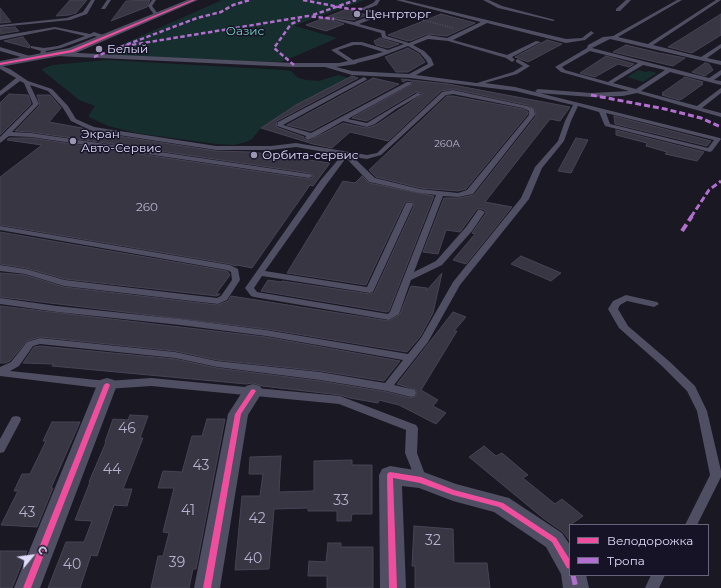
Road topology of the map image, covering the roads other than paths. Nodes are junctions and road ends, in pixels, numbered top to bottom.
1 (93, 0) edge
2 (109, 0) edge
3 (154, 0) edge
4 (194, 0) edge
5 (378, 0) edge
6 (398, 0) edge
7 (485, 0) edge
8 (629, 0) edge
9 (680, 0) edge
10 (719, 0) edge
11 (104, 8) dead end
12 (618, 10) dead end
13 (157, 15) junction
14 (334, 19) dead end
15 (553, 20) dead end
16 (487, 21) junction
17 (354, 24) junction
18 (0, 26) edge
19 (591, 33) dead end
20 (89, 36) junction
21 (549, 36) junction
22 (106, 37) junction
23 (615, 37) junction
24 (0, 38) edge
25 (448, 40) junction
26 (408, 44) junction
27 (650, 45) junction
28 (721, 46) edge
29 (33, 47) dead end
30 (0, 49) edge
31 (589, 49) junction
32 (389, 52) junction
33 (43, 53) junction
34 (56, 54) junction
35 (31, 58) junction
36 (703, 58) junction
37 (513, 59) junction
38 (354, 63) junction
39 (642, 63) junction
40 (721, 63) edge
41 (0, 64) edge
42 (327, 66) junction
43 (0, 67) edge
44 (670, 70) junction
45 (721, 72) edge
46 (364, 79) dead end
47 (410, 79) junction
48 (23, 80) junction
49 (710, 80) junction
50 (721, 83) edge
51 (477, 84) junction
52 (608, 84) junction
53 (619, 87) junction
54 (515, 89) junction
55 (721, 90) edge
56 (1, 92) edge
57 (636, 92) junction
58 (419, 94) dead end
59 (606, 95) junction
60 (576, 105) junction
61 (697, 109) junction
62 (602, 111) junction
63 (721, 115) edge
64 (341, 119) junction
65 (7, 134) junction
66 (313, 136) junction
67 (0, 141) edge
68 (296, 145) junction
69 (346, 154) junction
70 (309, 176) dead end
71 (440, 193) junction
72 (410, 205) dead end
73 (481, 212) dead end
74 (0, 228) edge
75 (0, 268) edge
76 (259, 273) junction
77 (408, 278) junction
78 (0, 301) edge
79 (654, 304) dead end
80 (410, 358) junction
81 (0, 372) edge
82 (107, 385) junction
83 (387, 387) junction
84 (252, 391) junction
85 (411, 393) dead end
86 (16, 420) dead end
87 (0, 449) edge
88 (420, 480) junction
89 (692, 524) edge
90 (569, 564) edge
91 (573, 576) edge
92 (658, 576) edge
93 (27, 588) edge
94 (207, 588) edge
95 (393, 588) edge
96 (576, 588) edge
97 (652, 588) edge

1 - 18 lane
2 - 11 lane
3 - 13 lane
4 - 13 street
5 - 17 lane
6 - 16 lane
7 - 15 lane
8 - 12 lane
9 - 23 lane
10 - 27 lane
13 - 22 street
14 - 17 lane
16 - 21 lane
16 - 25 lane
17 - 26 lane
19 - 21 lane
20 - 22 lane
20 - 24 lane
20 - 33 lane
21 - 37 lane
22 - 34 street
23 - 27 lane
23 - 31 lane
25 - 26 lane
25 - 37 lane
26 - 32 lane
26 - 47 lane
27 - 36 lane
28 - 36 lane
29 - 33 lane
30 - 35 lane
31 - 39 lane
31 - 52 lane
32 - 38 lane
32 - 38 lane
33 - 34 street
33 - 35 street
34 - 42 lane
35 - 41 street
36 - 40 lane
37 - 51 lane
38 - 42 lane
39 - 44 lane
39 - 52 lane
42 - 47 lane
43 - 48 lane
44 - 49 lane
44 - 57 lane
45 - 49 lane
46 - 66 lane
47 - 51 lane
47 - 64 lane
48 - 56 lane
48 - 65 lane
48 - 68 lane
49 - 50 lane
51 - 54 lane
52 - 53 lane
53 - 57 lane
53 - 59 lane
54 - 59 lane
54 - 60 lane
55 - 61 lane
57 - 59 lane
57 - 61 lane
58 - 64 lane
60 - 62 lane
60 - 80 lane
61 - 63 lane
62 - 62 lane
64 - 66 lane
65 - 67 lane
65 - 70 lane
66 - 68 lane
68 - 69 lane
69 - 71 lane
69 - 71 lane
69 - 76 lane
71 - 77 lane
72 - 76 lane
73 - 77 lane
74 - 75 lane
76 - 77 lane
78 - 80 lane
79 - 89 lane
80 - 83 lane
81 - 82 lane
81 - 83 lane
82 - 84 lane
82 - 93 street
83 - 85 lane
84 - 88 lane
84 - 94 street
86 - 87 lane
88 - 90 street
88 - 95 street
91 - 96 street
92 - 97 lane

